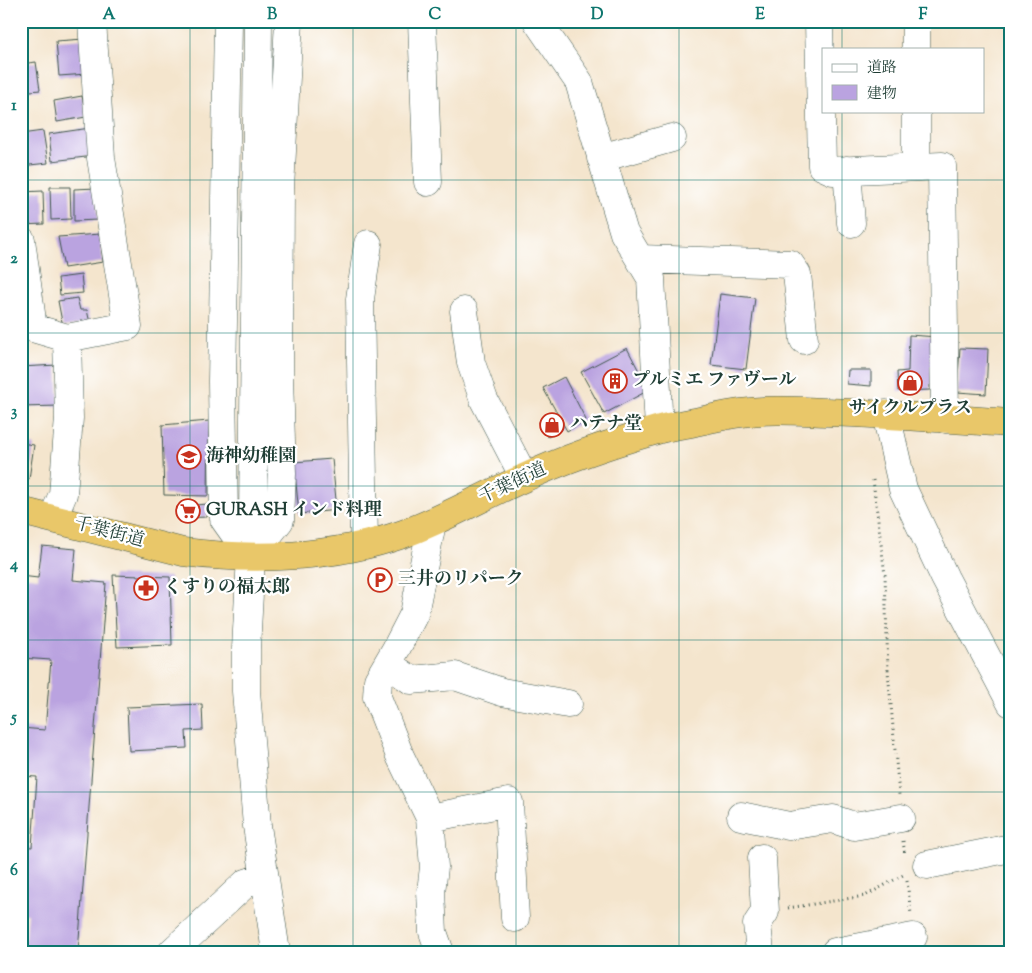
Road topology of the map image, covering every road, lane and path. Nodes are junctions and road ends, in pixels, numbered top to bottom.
1 (92, 21) edge
2 (228, 21) edge
3 (258, 21) edge
4 (289, 21) edge
5 (422, 21) edge
6 (538, 21) edge
7 (819, 21) edge
8 (916, 21) edge
9 (916, 48) edge
10 (916, 112) edge
11 (672, 138) dead end
12 (601, 158) junction
13 (916, 167) junction
14 (847, 170) junction
15 (428, 182) dead end
16 (851, 223) dead end
17 (21, 240) edge
18 (368, 244) dead end
19 (640, 260) junction
20 (464, 311) dead end
21 (67, 338) junction
22 (804, 340) dead end
23 (886, 414) junction
24 (945, 419) junction
25 (1011, 423) edge
26 (659, 429) junction
27 (524, 477) junction
28 (873, 480) dead end
29 (21, 511) edge
30 (53, 518) junction
31 (432, 523) junction
32 (364, 544) junction
33 (251, 557) junction
34 (388, 664) junction
35 (1011, 703) edge
36 (568, 704) dead end
37 (741, 816) dead end
38 (430, 818) junction
39 (901, 818) junction
40 (1011, 848) edge
41 (762, 858) dead end
42 (917, 869) junction
43 (264, 877) junction
44 (765, 912) junction
45 (515, 918) dead end
46 (913, 938) dead end
47 (172, 952) edge
48 (276, 952) edge
49 (440, 952) edge
50 (760, 952) edge
51 (836, 952) edge

1 - 21 street
2 - 33 street
3 - 33 street
4 - 33 street
5 - 15 street
6 - 12 street
7 - 14 street
8 - 9 street
10 - 13 street
11 - 12 street
12 - 19 street
13 - 14 street
13 - 24 street
14 - 16 street
17 - 21 street
18 - 32 street
19 - 22 street
19 - 26 street
20 - 27 street
21 - 30 street
23 - 24 highway, 千葉街道
23 - 26 highway, 千葉街道
23 - 35 street
24 - 25 highway, 千葉街道
26 - 27 highway, 千葉街道
27 - 31 highway, 千葉街道
28 - 39 path
29 - 30 highway, 千葉街道
30 - 33 highway, 千葉街道
31 - 32 highway, 千葉街道
31 - 34 street
32 - 33 highway, 千葉街道
33 - 43 street
34 - 36 street
34 - 38 street
37 - 39 street
38 - 45 street
38 - 49 street
39 - 42 path
40 - 42 street
41 - 44 street
42 - 44 path
43 - 47 street
43 - 48 street
44 - 50 street
46 - 51 street

